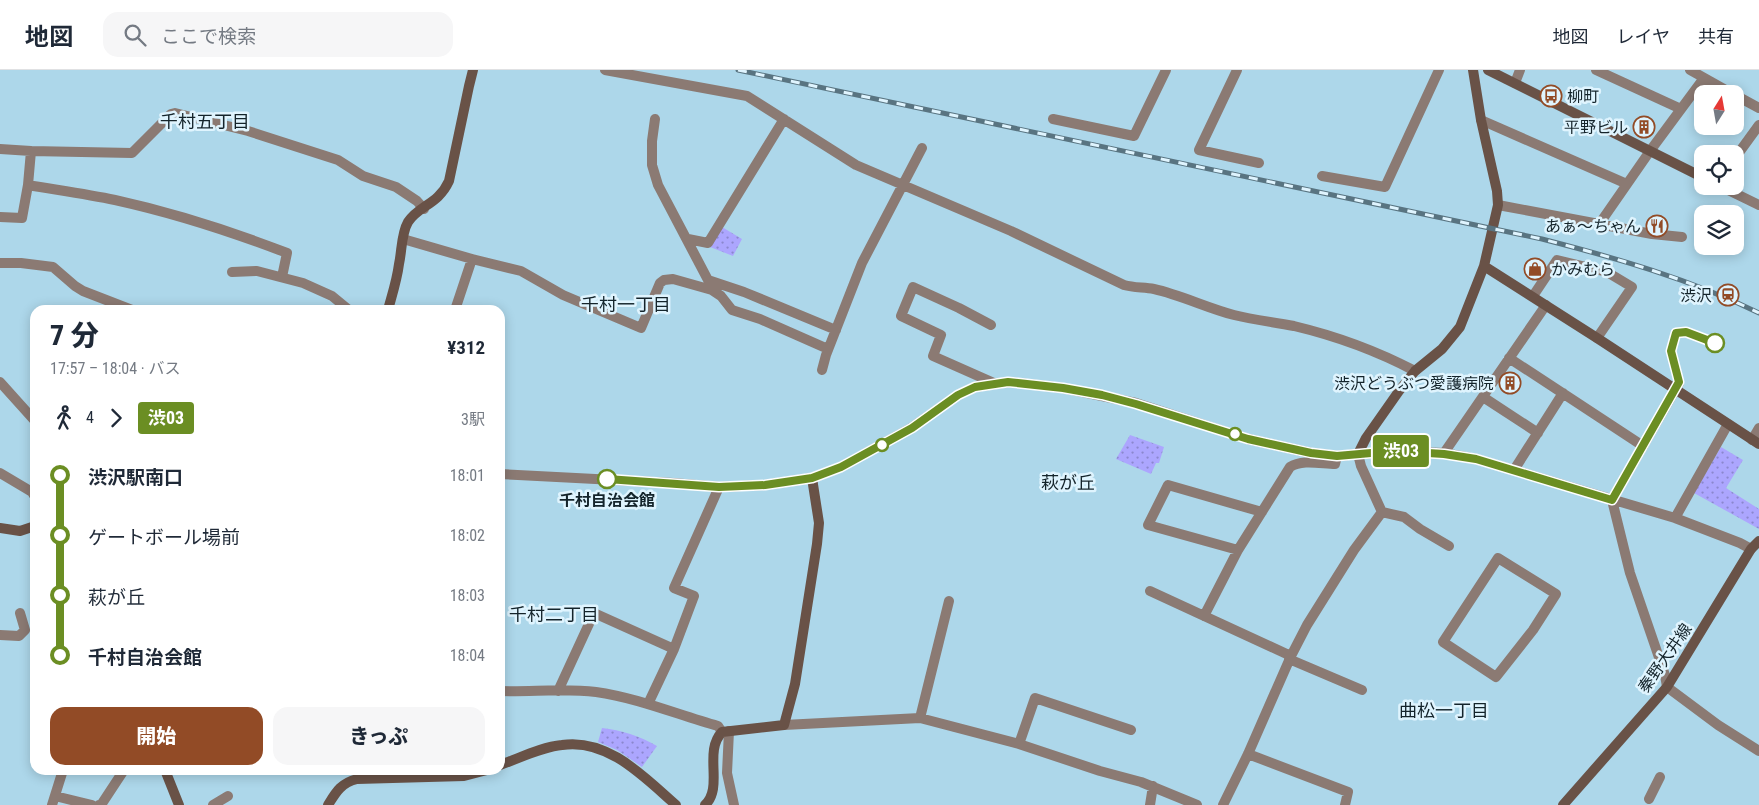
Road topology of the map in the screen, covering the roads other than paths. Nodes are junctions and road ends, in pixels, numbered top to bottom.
1 (473, 70) edge
2 (605, 70) edge
3 (1166, 70) edge
4 (1237, 70) edge
5 (1439, 70) edge
6 (1473, 70) edge
7 (1488, 70) edge
8 (1520, 70) edge
9 (1596, 70) edge
10 (1690, 70) edge
11 (1704, 78) junction
12 (1515, 83) junction
13 (1717, 85) edge
14 (1744, 100) edge
15 (1759, 108) edge
16 (1681, 109) junction
17 (655, 119) dead end
18 (784, 119) junction
19 (1053, 119) dead end
20 (1481, 120) junction
21 (1759, 125) edge
22 (1744, 146) edge
23 (922, 148) dead end
24 (0, 149) edge
25 (31, 151) junction
26 (1650, 151) junction
27 (1259, 163) dead end
28 (1694, 173) edge
29 (1322, 176) dead end
30 (1627, 184) junction
31 (28, 185) junction
32 (904, 185) junction
33 (1738, 195) edge
34 (1498, 205) junction
35 (1759, 205) edge
36 (424, 209) junction
37 (0, 217) edge
38 (1600, 223) junction
39 (1682, 237) dead end
40 (403, 239) junction
41 (688, 239) junction
42 (472, 259) junction
43 (0, 263) edge
44 (1484, 266) junction
45 (232, 272) dead end
46 (282, 277) junction
47 (1533, 296) junction
48 (112, 305) edge
49 (343, 305) edge
50 (389, 305) edge
51 (456, 305) edge
52 (1546, 305) junction
53 (991, 325) dead end
54 (836, 330) junction
55 (1597, 338) junction
56 (828, 349) junction
57 (1509, 358) junction
58 (822, 370) dead end
59 (1416, 371) junction
60 (0, 382) edge
61 (994, 383) junction
62 (1677, 386) junction
63 (1563, 393) junction
64 (1482, 397) junction
65 (30, 415) edge
66 (1728, 424) junction
67 (1759, 428) edge
68 (1538, 433) junction
69 (1755, 442) edge
70 (1643, 446) junction
71 (1358, 454) junction
72 (1444, 454) junction
73 (1337, 456) junction
74 (1514, 470) junction
75 (0, 473) edge
76 (505, 474) edge
77 (812, 478) junction
78 (719, 487) junction
79 (30, 491) edge
80 (1612, 500) junction
81 (1262, 512) junction
82 (1382, 512) junction
83 (1675, 518) junction
84 (0, 528) edge
85 (30, 528) edge
86 (1759, 541) edge
87 (1449, 546) dead end
88 (1238, 550) junction
89 (1755, 551) edge
90 (1150, 591) dead end
91 (1556, 594) joint
92 (949, 601) dead end
93 (1204, 616) junction
94 (24, 618) dead end
95 (0, 635) edge
96 (674, 649) junction
97 (1290, 658) junction
98 (1667, 687) junction
99 (505, 690) edge
100 (1362, 690) dead end
101 (558, 691) junction
102 (648, 704) junction
103 (920, 718) junction
104 (784, 726) junction
105 (1131, 730) dead end
106 (725, 732) junction
107 (1019, 744) junction
108 (1759, 751) edge
109 (1248, 754) junction
110 (505, 763) edge
111 (62, 775) edge
112 (121, 775) edge
113 (167, 775) edge
114 (468, 775) edge
115 (1660, 777) dead end
116 (1153, 786) junction
117 (228, 796) dead end
118 (1649, 799) dead end
119 (54, 800) edge
120 (92, 805) edge
121 (99, 805) edge
122 (179, 805) edge
123 (213, 805) edge
124 (328, 805) edge
125 (676, 805) edge
126 (705, 805) edge
127 (734, 805) edge
128 (1150, 805) edge
129 (1197, 805) edge
130 (1223, 805) edge
131 (1345, 805) edge
132 (1563, 805) edge

1 - 36 street
2 - 18 street
3 - 19 street
4 - 27 street
5 - 29 street
6 - 20 street
7 - 12 street
8 - 12 street
9 - 16 street
10 - 11 street
11 - 13 street
11 - 16 street
12 - 26 street
14 - 15 street
16 - 26 street
17 - 41 street
18 - 32 street
18 - 41 street
20 - 30 street
20 - 34 street
21 - 22 street
23 - 32 street
24 - 25 street
25 - 31 street
25 - 36 street
26 - 28 street
26 - 30 street
30 - 38 street
31 - 37 street
31 - 46 street
32 - 54 street
32 - 59 street
33 - 35 street
34 - 38 street
34 - 44 street
36 - 40 street
38 - 39 street
40 - 42 street
40 - 50 street
41 - 54 street
42 - 51 street
42 - 56 street
43 - 48 street
44 - 47 street
44 - 59 street
45 - 46 street
46 - 49 street
47 - 52 street
47 - 55 street
52 - 55 street
52 - 57 street
53 - 61 street
54 - 56 street
55 - 62 street
56 - 58 street
57 - 63 street
57 - 64 street
59 - 71 street
60 - 65 street
61 - 73 street
61 - 77 street
62 - 66 street
62 - 70 street
63 - 68 street
63 - 70 street
64 - 68 street
64 - 72 street
66 - 69 street
66 - 83 street
67 - 69 street
68 - 74 street
70 - 80 street
71 - 72 street
71 - 73 street
71 - 82 street
72 - 74 street
73 - 81 street
74 - 80 street
75 - 79 street
76 - 78 street
77 - 78 street
77 - 104 street
78 - 96 street
80 - 83 street
80 - 98 street
81 - 88 street
81 - 88 street
82 - 87 street
82 - 97 street
83 - 89 street
84 - 85 street
86 - 89 street, 秦野大井線
88 - 93 street
89 - 98 street, 秦野大井線
90 - 93 street
91 - 91 street
92 - 103 street
93 - 97 street
94 - 95 street
96 - 101 street
96 - 102 street
97 - 100 street
97 - 109 street
98 - 108 street
98 - 132 street, 秦野大井線
99 - 101 street
101 - 102 street
102 - 106 street
103 - 104 street
103 - 107 street
104 - 106 street
105 - 107 street
106 - 126 street
106 - 127 street
107 - 116 street
109 - 130 street
109 - 131 street
110 - 125 street
111 - 119 street
112 - 121 street
113 - 122 street
114 - 124 street
115 - 118 street
116 - 128 street
116 - 129 street
117 - 123 street
119 - 120 street

